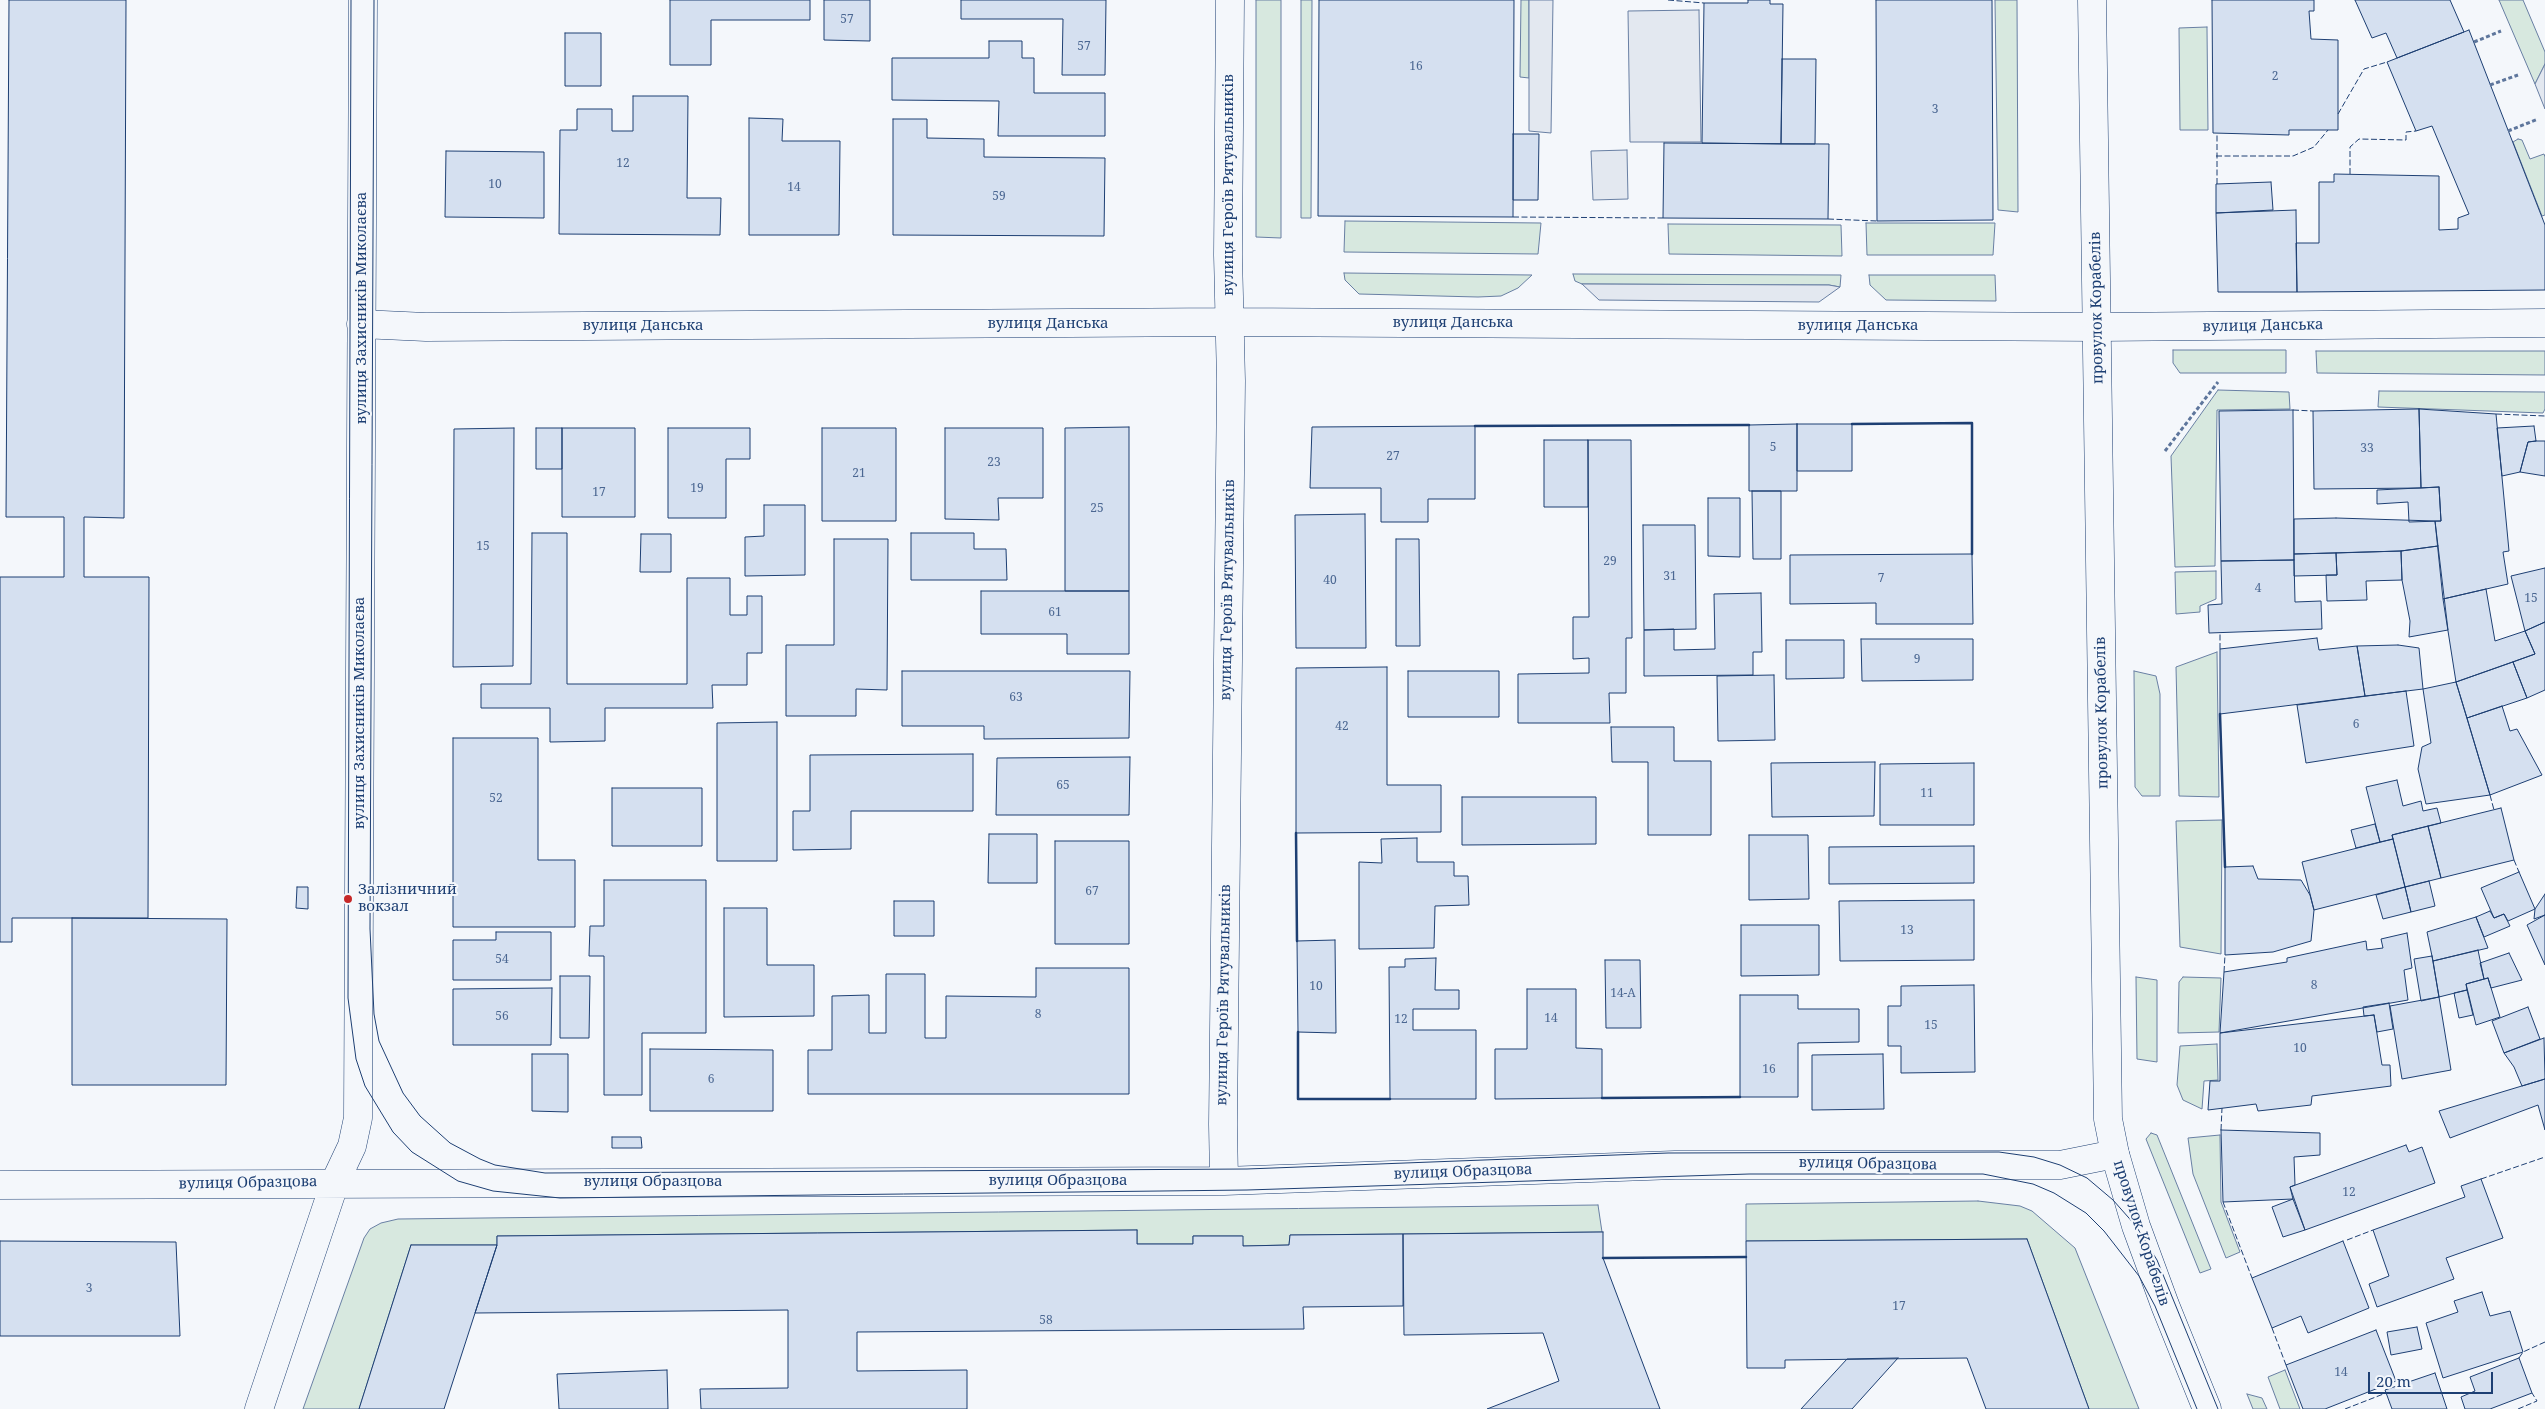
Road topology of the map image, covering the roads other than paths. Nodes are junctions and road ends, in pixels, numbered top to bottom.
1 (362, 0) edge
2 (1230, 0) edge
3 (2092, 0) edge
4 (1229, 322) junction
5 (2545, 323) edge
6 (361, 324) junction
7 (2098, 327) junction
8 (2115, 1154) junction
9 (1224, 1181) junction
10 (335, 1182) junction
11 (0, 1185) edge
12 (259, 1409) edge
13 (2207, 1409) edge

1 - 6 street, вулиця Захисників Миколаєва
2 - 4 street, вулиця Героїв Рятувальників
3 - 7 street, провулок Корабелів
4 - 6 street, вулиця Данська
4 - 7 street, вулиця Данська
4 - 9 street, вулиця Героїв Рятувальників
5 - 7 street, вулиця Данська
6 - 10 street, вулиця Захисників Миколаєва
7 - 8 street, провулок Корабелів
8 - 9 street, вулиця Образцова
8 - 13 street, провулок Корабелів
9 - 10 street, вулиця Образцова
10 - 11 street, вулиця Образцова
10 - 12 street, вулиця Захисників Миколаєва

